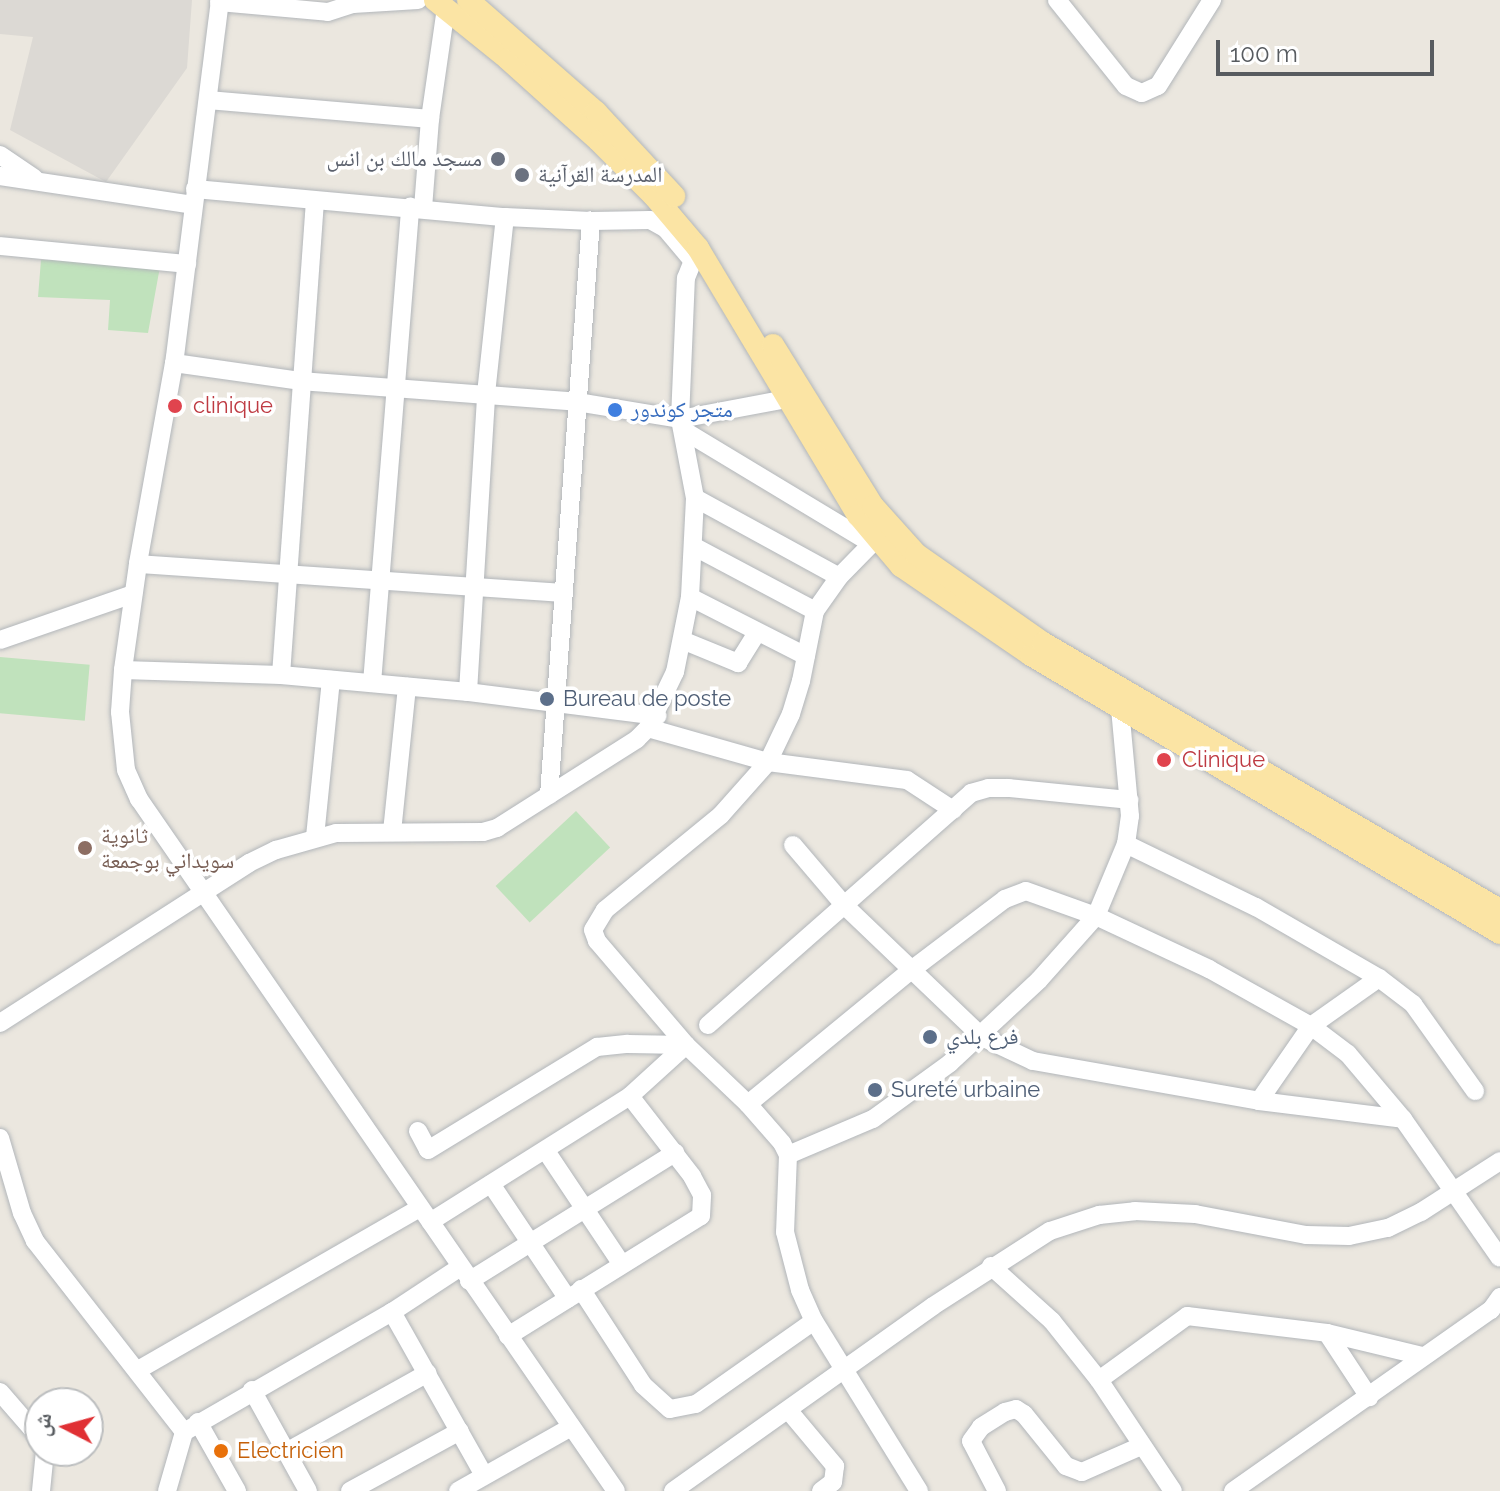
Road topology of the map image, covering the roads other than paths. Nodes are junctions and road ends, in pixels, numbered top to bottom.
1 (418, 0) edge
2 (468, 0) edge
3 (1057, 0) edge
4 (1212, 0) edge
5 (220, 1) edge
6 (440, 4) edge
7 (556, 88) junction
8 (208, 100) junction
9 (430, 119) junction
10 (0, 155) edge
11 (0, 176) edge
12 (36, 179) junction
13 (194, 197) junction
14 (315, 202) junction
15 (416, 208) junction
16 (505, 217) junction
17 (591, 221) junction
18 (0, 246) edge
19 (694, 254) junction
20 (187, 264) junction
21 (174, 363) junction
22 (300, 381) junction
23 (393, 386) junction
24 (486, 394) junction
25 (787, 399) junction
26 (577, 402) junction
27 (681, 425) junction
28 (695, 498) junction
29 (879, 536) junction
30 (693, 546) junction
31 (138, 564) junction
32 (287, 574) junction
33 (839, 577) junction
34 (379, 582) junction
35 (476, 587) junction
36 (562, 593) junction
37 (133, 594) junction
38 (690, 597) junction
39 (815, 611) junction
40 (757, 632) junction
41 (0, 640) edge
42 (682, 640) junction
43 (806, 656) junction
44 (123, 670) junction
45 (281, 675) junction
46 (331, 680) junction
47 (372, 683) junction
48 (407, 687) junction
49 (468, 692) junction
50 (555, 702) junction
51 (1120, 708) junction
52 (652, 722) junction
53 (768, 762) junction
54 (549, 795) junction
55 (1129, 800) junction
56 (953, 810) junction
57 (392, 832) junction
58 (315, 837) junction
59 (1126, 844) junction
60 (793, 845) dead end
61 (204, 891) junction
62 (844, 905) junction
63 (1500, 910) edge
64 (1096, 916) junction
65 (1500, 933) edge
66 (910, 971) junction
67 (1379, 978) junction
68 (0, 1023) edge
69 (708, 1025) dead end
70 (1311, 1026) junction
71 (982, 1037) junction
72 (686, 1045) junction
73 (1475, 1091) dead end
74 (630, 1096) junction
75 (1259, 1101) junction
76 (748, 1104) junction
77 (1403, 1119) junction
78 (418, 1131) dead end
79 (0, 1138) edge
80 (546, 1151) junction
81 (675, 1153) junction
82 (788, 1155) junction
83 (1500, 1161) edge
84 (491, 1184) junction
85 (1455, 1190) junction
86 (583, 1209) junction
87 (425, 1215) junction
88 (530, 1242) junction
89 (1500, 1258) edge
90 (621, 1263) junction
91 (991, 1266) junction
92 (464, 1274) junction
93 (575, 1294) junction
94 (1500, 1297) edge
95 (392, 1312) junction
96 (814, 1321) junction
97 (1327, 1333) junction
98 (508, 1336) junction
99 (1422, 1356) junction
100 (138, 1370) junction
101 (846, 1371) junction
102 (428, 1373) junction
103 (1099, 1380) junction
104 (252, 1390) junction
105 (0, 1392) edge
106 (1369, 1397) junction
107 (789, 1411) junction
108 (24, 1420) edge
109 (191, 1427) junction
110 (571, 1427) junction
111 (460, 1431) junction
112 (1141, 1446) junction
113 (286, 1452) junction
114 (43, 1467) edge
115 (484, 1475) junction
116 (41, 1491) edge
117 (167, 1491) edge
118 (237, 1491) edge
119 (308, 1491) edge
120 (350, 1491) edge
121 (458, 1491) edge
122 (616, 1491) edge
123 (673, 1491) edge
124 (821, 1491) edge
125 (919, 1491) edge
126 (997, 1491) edge
127 (1173, 1491) edge
128 (1233, 1491) edge

1 - 5 street
2 - 7 main road
3 - 4 street
5 - 8 street
6 - 7 main road
6 - 9 street
7 - 19 main road
7 - 29 main road
8 - 9 street
8 - 13 street
9 - 15 street
10 - 12 street
11 - 12 street
12 - 13 street
13 - 14 street
13 - 20 street
14 - 15 street
14 - 22 street
15 - 16 street
15 - 23 street
16 - 17 street
16 - 24 street
17 - 19 street
17 - 26 street
18 - 20 street
19 - 25 main road
19 - 27 street
20 - 21 street
21 - 22 street
21 - 31 street
22 - 23 street
22 - 32 street
23 - 24 street
23 - 34 street
24 - 26 street
24 - 35 street
25 - 27 street
25 - 29 main road
26 - 27 street
26 - 36 street
27 - 28 street
27 - 29 street
28 - 30 street
28 - 33 street
29 - 33 street
29 - 51 main road
29 - 63 main road
30 - 38 street
30 - 39 street
31 - 32 street
31 - 37 street
32 - 34 street
32 - 45 street
33 - 39 street
34 - 35 street
34 - 47 street
35 - 36 street
35 - 49 street
36 - 50 street
37 - 41 street
37 - 44 street
38 - 40 street
38 - 42 street
39 - 43 street
40 - 42 street
40 - 43 street
42 - 52 street
43 - 53 street
44 - 45 street
44 - 61 street
45 - 46 street
46 - 47 street
46 - 58 street
47 - 48 street
48 - 49 street
48 - 57 street
49 - 50 street
50 - 52 street
50 - 54 street
51 - 55 street
51 - 65 main road
52 - 53 street
52 - 54 street
53 - 56 street
53 - 72 street
54 - 57 street
55 - 56 street
55 - 59 street
56 - 62 street
57 - 58 street
58 - 61 street
59 - 64 street
59 - 67 street
60 - 62 street
61 - 68 street
61 - 87 street
62 - 66 street
62 - 69 street
64 - 66 street
64 - 70 street
64 - 71 street
66 - 71 street
66 - 76 street
67 - 70 street
67 - 73 street
70 - 75 street
70 - 77 street
71 - 75 street
71 - 82 street
72 - 74 street
72 - 76 street
72 - 78 street
74 - 80 street
74 - 81 street
75 - 77 street
76 - 82 street
77 - 85 street
79 - 100 street
80 - 84 street
80 - 86 street
81 - 86 street
81 - 90 street
82 - 96 street
83 - 85 street
84 - 87 street
84 - 88 street
85 - 89 street
85 - 91 street
86 - 88 street
86 - 90 street
87 - 92 street
87 - 100 street
88 - 92 street
88 - 93 street
90 - 93 street
91 - 101 street
91 - 103 street
92 - 95 street
92 - 98 street
93 - 96 street
93 - 98 street
94 - 99 street
95 - 102 street
95 - 104 street
96 - 101 street
97 - 99 street
97 - 103 street
97 - 106 street
98 - 110 street
99 - 106 street
100 - 109 street
101 - 107 street
101 - 125 street
102 - 111 street
102 - 113 street
103 - 112 street
104 - 109 street
104 - 113 street
105 - 108 street
106 - 128 street
107 - 123 street
107 - 124 street
109 - 117 street
109 - 118 street
110 - 115 street
110 - 122 street
111 - 115 street
111 - 120 street
112 - 126 street
112 - 127 street
113 - 119 street
114 - 116 street
115 - 121 street

